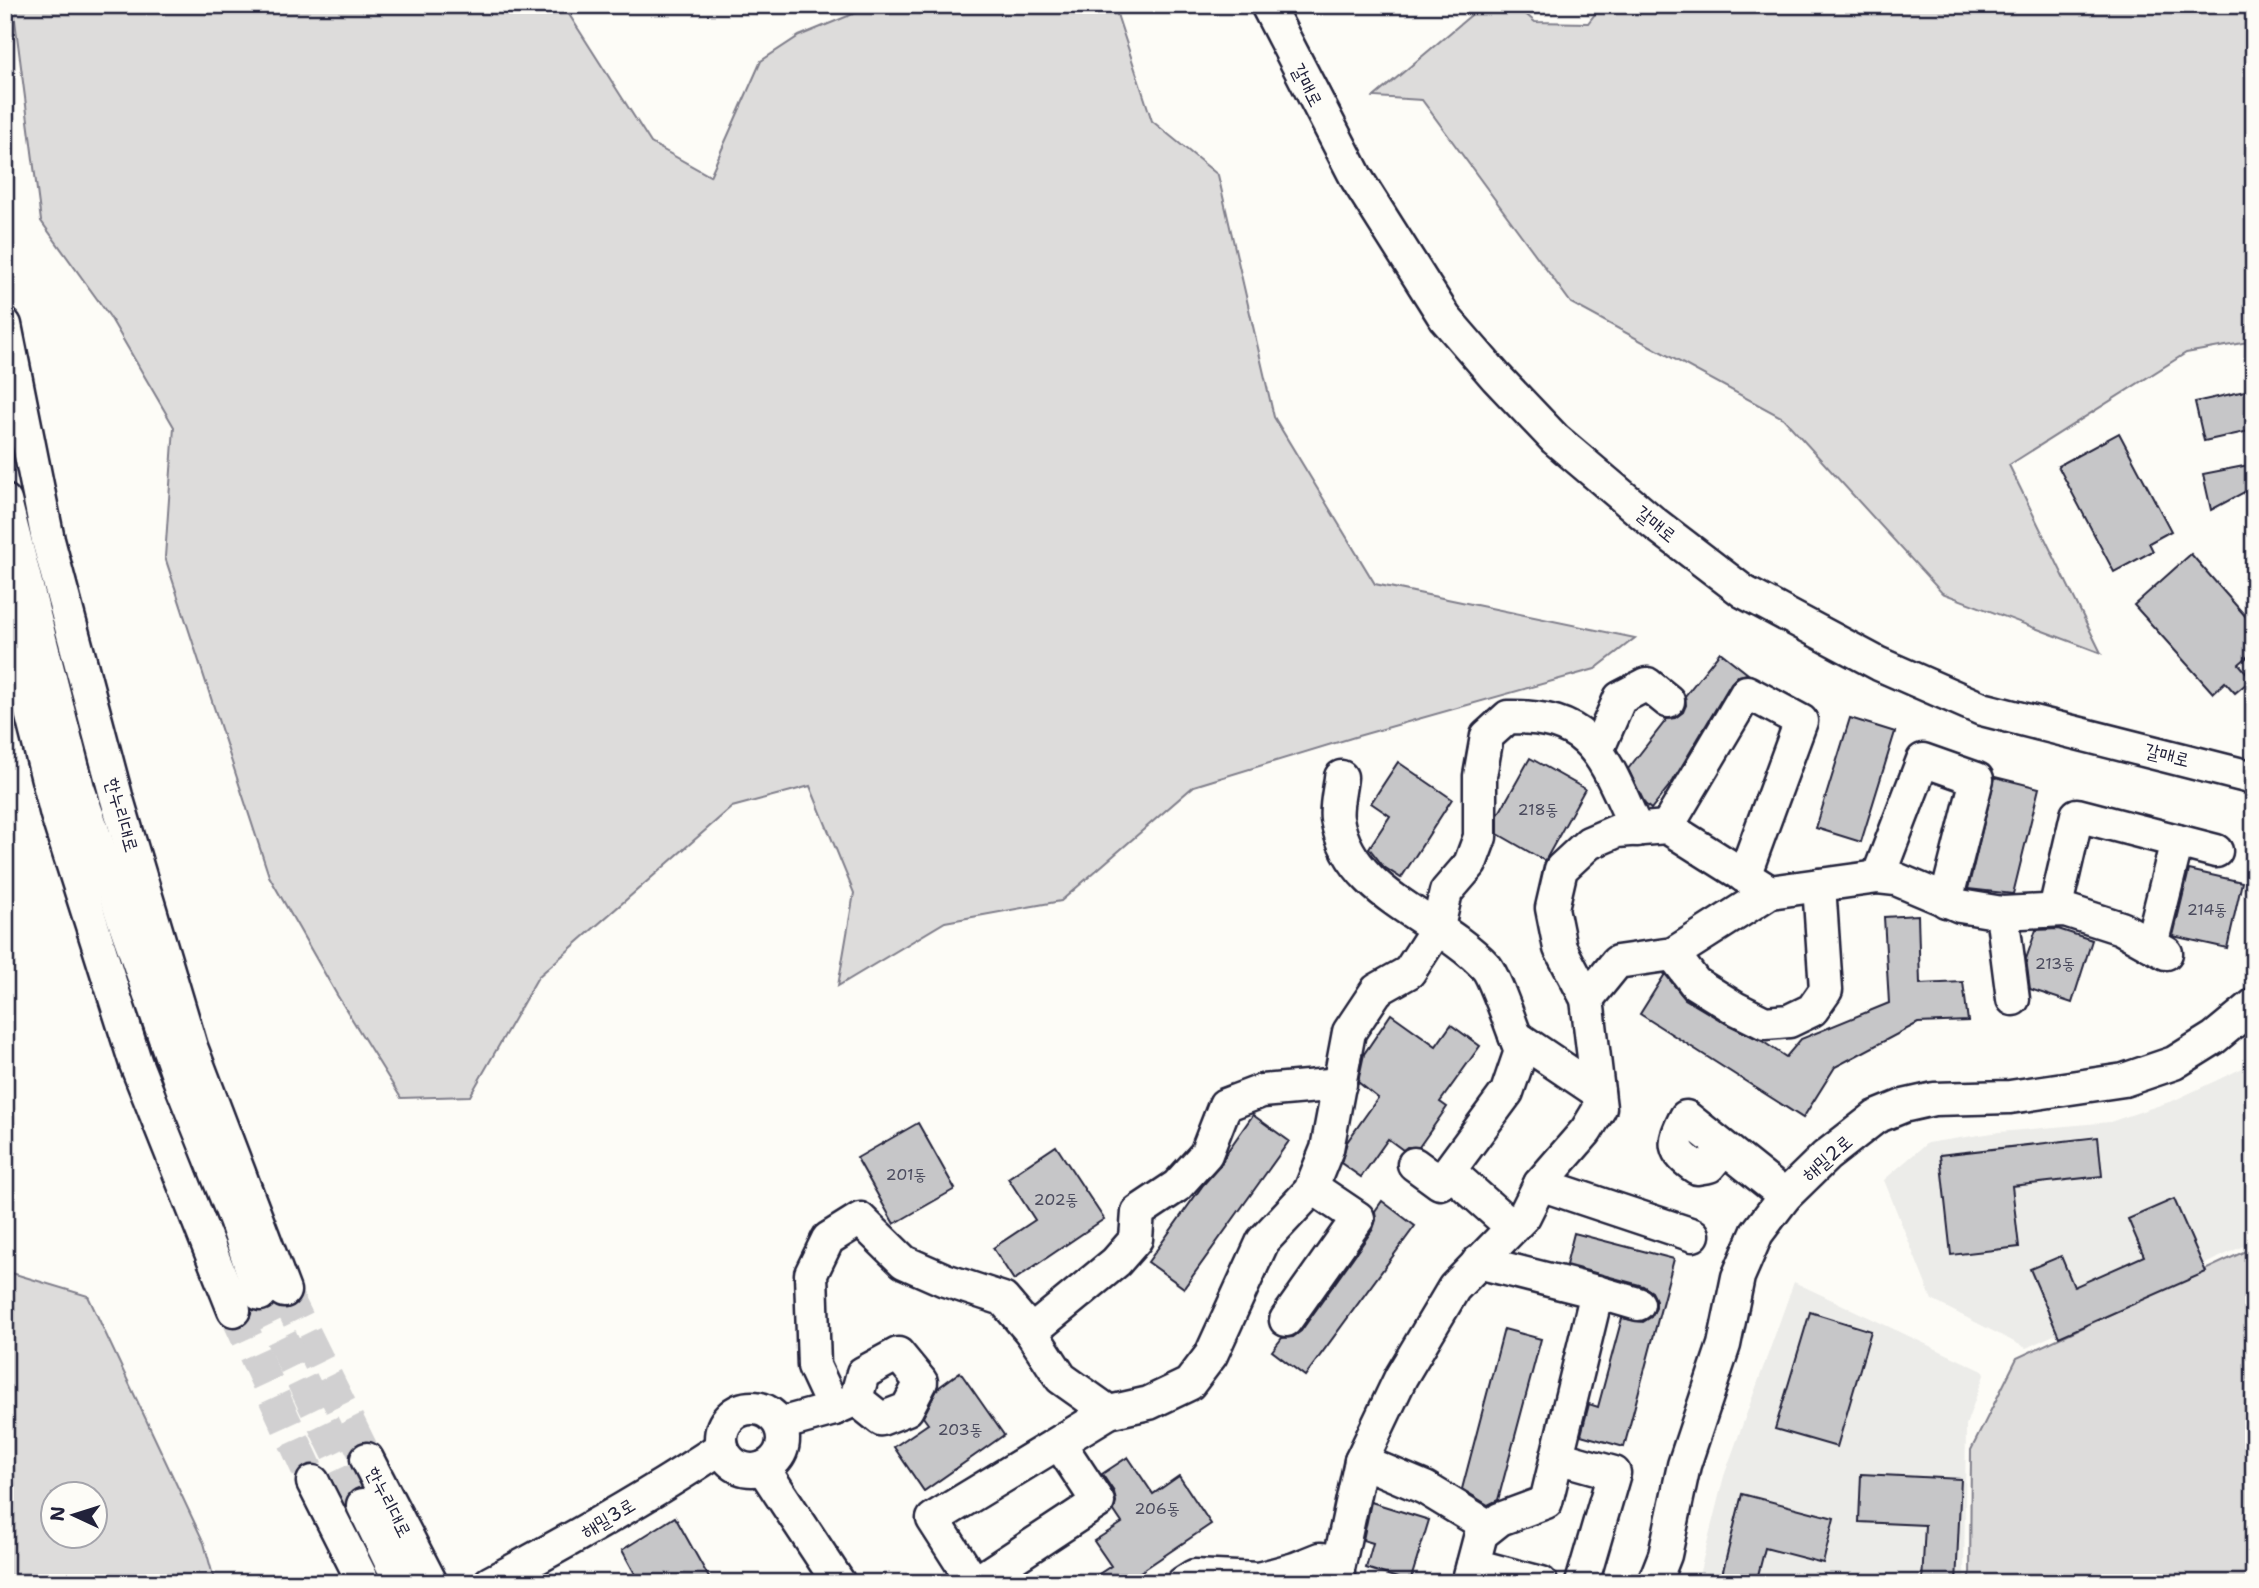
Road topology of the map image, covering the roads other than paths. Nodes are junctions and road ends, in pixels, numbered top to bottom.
1 (1266, 5) edge
2 (5, 325) edge
3 (5, 501) edge
4 (5, 609) edge
5 (1668, 701) dead end
6 (1597, 751) junction
7 (1341, 777) dead end
8 (2254, 778) edge
9 (1652, 829) junction
10 (2177, 841) junction
11 (2217, 851) dead end
12 (1878, 877) junction
13 (1757, 884) junction
14 (1819, 884) junction
15 (1946, 901) junction
16 (2055, 910) junction
17 (2002, 913) junction
18 (1438, 928) junction
19 (1673, 954) junction
20 (1587, 999) junction
21 (2013, 999) dead end
22 (2254, 1005) edge
23 (1515, 1036) junction
24 (1340, 1084) junction
25 (1598, 1092) junction
26 (1724, 1148) dead end
27 (1414, 1164) dead end
28 (1449, 1171) junction
29 (1540, 1184) junction
30 (1312, 1187) junction
31 (1785, 1196) junction
32 (1512, 1227) junction
33 (1693, 1235) dead end
34 (1478, 1262) junction
35 (1597, 1292) junction
36 (260, 1298) junction
37 (1638, 1304) dead end
38 (1286, 1320) dead end
39 (1031, 1332) junction
40 (914, 1371) dead end
41 (845, 1404) junction
42 (1109, 1412) junction
43 (780, 1424) junction
44 (1059, 1443) junction
45 (722, 1447) junction
46 (1557, 1458) junction
47 (367, 1459) tunnel mouth
48 (1361, 1461) junction
49 (763, 1468) junction
50 (313, 1482) tunnel mouth
51 (363, 1505) tunnel mouth
52 (1489, 1527) junction
53 (1338, 1572) edge
54 (1470, 1574) edge
55 (1185, 1582) edge
56 (364, 1583) edge
57 (401, 1583) edge
58 (430, 1583) edge
59 (490, 1583) edge
60 (839, 1583) edge
61 (974, 1583) edge
62 (1541, 1583) edge
63 (1583, 1583) edge
64 (1654, 1583) edge

1 - 8 street, 갈매로
2 - 36 street, 한누리대로
3 - 36 street
4 - 36 street
5 - 6 street
6 - 9 street
6 - 18 street
7 - 18 street
9 - 13 street
9 - 13 street
9 - 20 street
10 - 11 street
10 - 16 street
10 - 16 street
12 - 14 street
12 - 15 street
12 - 15 street
13 - 14 street
13 - 19 street
14 - 19 street
15 - 17 street
16 - 17 street
17 - 21 street
18 - 23 street
18 - 24 street
19 - 20 street
20 - 25 street
22 - 31 street, 해밀2로
23 - 25 street
23 - 28 street
24 - 30 street
24 - 39 street
25 - 29 street
26 - 31 street
27 - 28 street
28 - 32 street
29 - 32 street
29 - 33 street
30 - 38 street
30 - 42 street
31 - 64 street, 해밀2로
32 - 34 street
34 - 35 street
34 - 48 street
35 - 37 street
35 - 46 street
39 - 41 street
39 - 42 street
40 - 41 street
41 - 43 street
42 - 44 street
43 - 45 street
43 - 49 street
44 - 61 street
44 - 61 street
45 - 49 street
45 - 59 street, 해밀3로
46 - 52 street
46 - 63 street
47 - 58 street, 한누리대로
48 - 52 street
48 - 53 street
49 - 60 street
50 - 56 street
51 - 57 street
52 - 54 street
53 - 55 street
54 - 62 street

